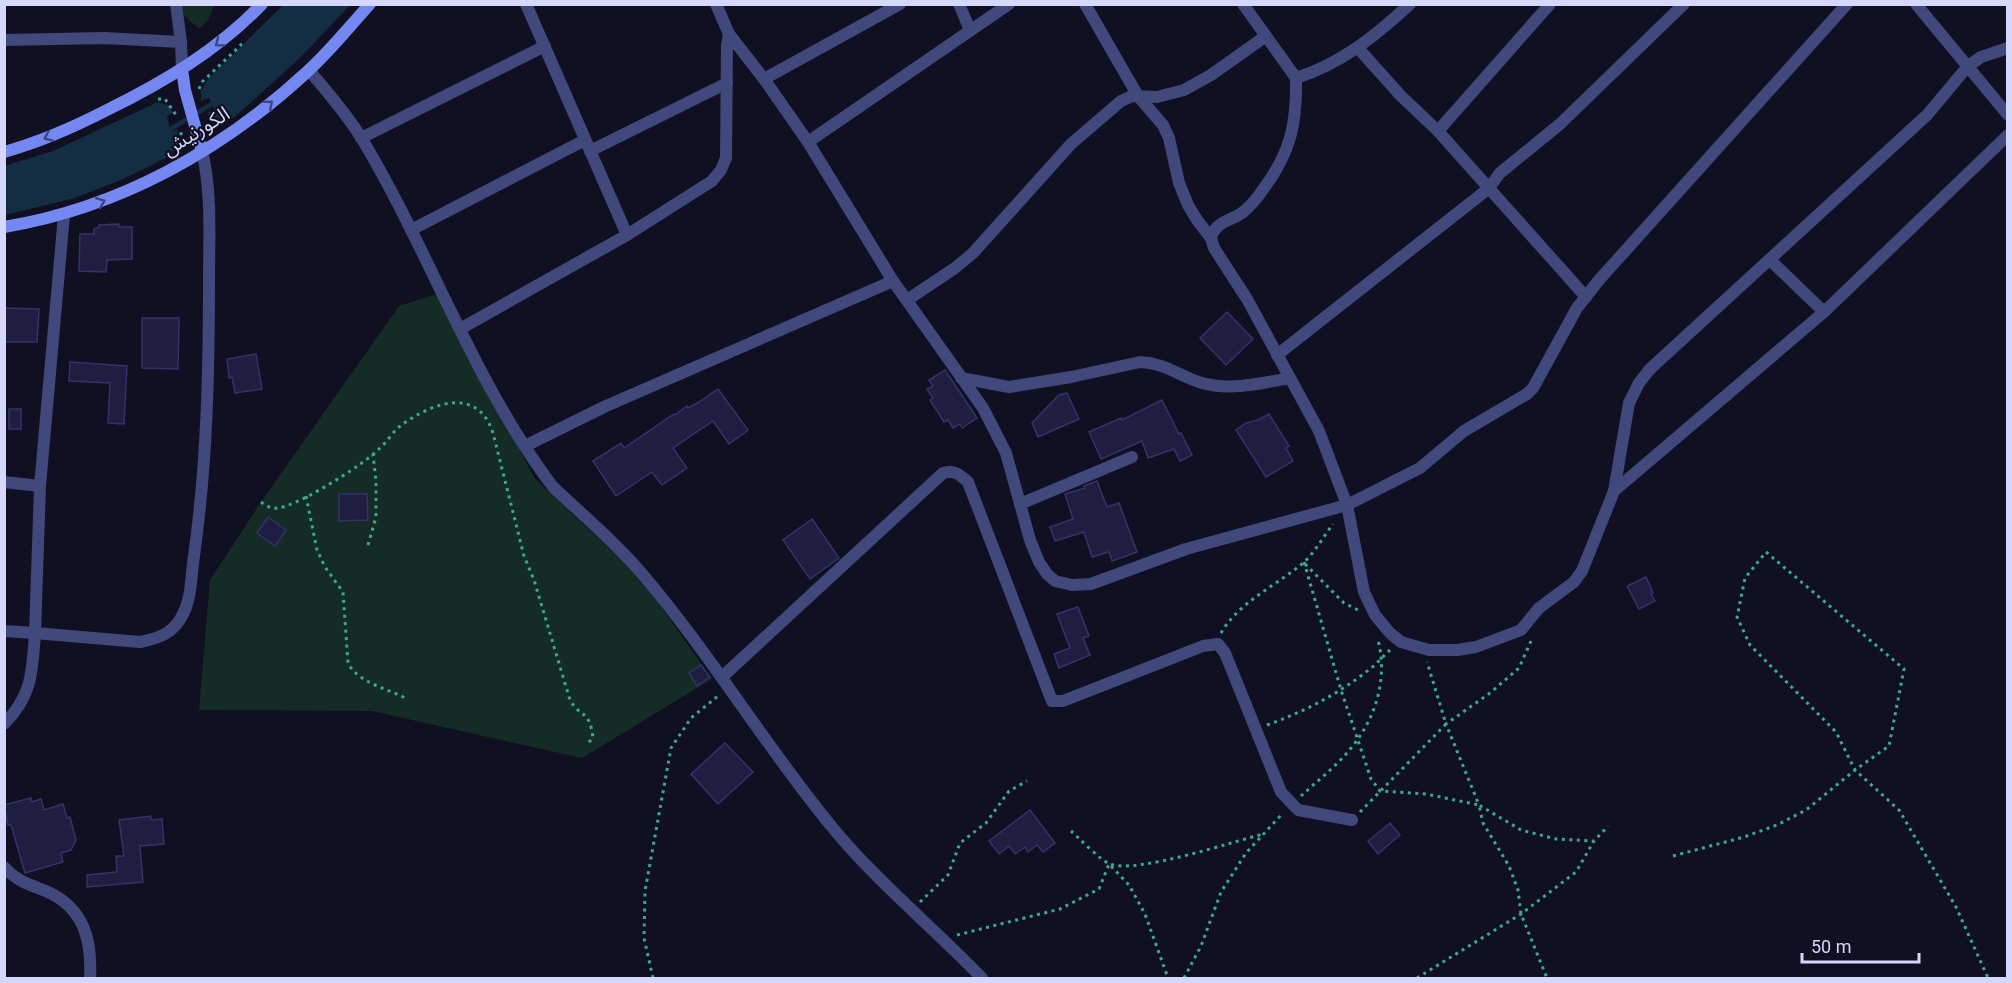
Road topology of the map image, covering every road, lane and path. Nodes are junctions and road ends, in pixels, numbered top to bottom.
1 (176, 4) edge
2 (262, 4) edge
3 (370, 4) edge
4 (526, 4) edge
5 (716, 4) edge
6 (900, 4) edge
7 (959, 4) edge
8 (1009, 4) edge
9 (1085, 4) edge
10 (1243, 4) edge
11 (1410, 4) edge
12 (1550, 4) edge
13 (1684, 4) edge
14 (1847, 4) edge
15 (1916, 4) edge
16 (970, 30) junction
17 (232, 33) junction
18 (729, 34) junction
19 (1266, 36) junction
20 (4, 40) edge
21 (181, 42) junction
22 (545, 46) junction
23 (1358, 48) junction
24 (2007, 48) edge
25 (1968, 66) junction
26 (182, 69) junction
27 (309, 70) junction
28 (1296, 78) junction
29 (765, 79) junction
30 (202, 82) dead end
31 (727, 83) junction
32 (1138, 96) junction
33 (165, 99) dead end
34 (2007, 115) edge
35 (178, 119) dead end
36 (180, 129) dead end
37 (1438, 131) junction
38 (2007, 135) edge
39 (361, 138) junction
40 (808, 142) junction
41 (587, 146) junction
42 (178, 151) dead end
43 (202, 151) junction
44 (4, 152) edge
45 (1488, 189) junction
46 (64, 215) junction
47 (4, 227) edge
48 (411, 230) junction
49 (627, 235) junction
50 (1211, 238) junction
51 (1770, 260) junction
52 (893, 281) junction
53 (1586, 297) junction
54 (907, 300) junction
55 (1824, 312) junction
56 (460, 329) junction
57 (1277, 355) junction
58 (961, 378) junction
59 (1290, 378) junction
60 (525, 446) junction
61 (373, 454) junction
62 (1132, 457) dead end
63 (4, 482) edge
64 (40, 486) junction
65 (1614, 491) junction
66 (306, 496) junction
67 (261, 502) dead end
68 (1020, 504) junction
69 (1347, 505) junction
70 (368, 545) dead end
71 (1304, 562) junction
72 (1378, 619) junction
73 (4, 631) edge
74 (35, 633) junction
75 (1532, 638) dead end
76 (1401, 642) junction
77 (1218, 644) junction
78 (1423, 649) junction
79 (1382, 656) junction
80 (725, 682) junction
81 (1341, 690) junction
82 (407, 699) dead end
83 (4, 724) edge
84 (1446, 724) junction
85 (1256, 729) junction
86 (1357, 738) junction
87 (586, 745) dead end
88 (1855, 770) junction
89 (1027, 781) dead end
90 (1380, 791) junction
91 (1293, 804) junction
92 (1479, 805) junction
93 (1352, 820) joint
94 (1608, 826) dead end
95 (1071, 831) dead end
96 (1263, 834) junction
97 (1594, 841) junction
98 (1673, 856) dead end
99 (1109, 864) junction
100 (4, 867) edge
101 (912, 910) junction
102 (1521, 914) junction
103 (944, 939) junction
104 (90, 978) edge
105 (653, 978) edge
106 (982, 978) edge
107 (1168, 978) edge
108 (1185, 978) edge
109 (1417, 978) edge
110 (1547, 978) edge
111 (1989, 978) edge

1 - 21 street
2 - 17 main road
3 - 27 main road, الكورنيش
4 - 22 street
5 - 18 street
6 - 29 street
7 - 16 street
8 - 16 street
9 - 32 street
10 - 19 street
11 - 23 street
12 - 37 street
13 - 45 street
14 - 53 street
15 - 25 street
16 - 40 street
17 -> 26 main road
17 - 30 path
18 - 29 street
18 - 31 street
19 - 28 street
19 - 32 street
20 - 21 street
21 - 26 street
22 - 39 street
22 - 41 street
23 - 28 street
23 - 37 street
24 - 25 street
25 - 34 street
25 - 51 street
26 - 43 main road
26 -> 44 main road
27 - 39 street
43 -> 27 main road, الكورنيش
28 - 50 street
29 - 40 street
31 - 41 street
31 - 49 street
32 - 50 street
32 - 54 street
33 - 35 path
36 - 42 path
37 - 45 street
38 - 55 street
39 - 48 street
40 - 52 street
41 - 48 street
41 - 49 street
46 -> 43 main road, الكورنيش
43 - 74 street
45 - 53 street
45 - 57 street
46 - 47 main road, الكورنيش
46 - 64 street
48 - 56 street
49 - 56 street
50 - 57 street
51 - 55 street
51 - 65 street
52 - 54 street
52 - 60 street
53 - 69 street
54 - 58 street
55 - 65 street
56 - 60 street
57 - 59 street
58 - 59 street
58 - 68 street
59 - 69 street
60 - 80 street
61 - 66 path
61 - 70 path
61 - 87 path
62 - 68 street
63 - 64 street
64 - 74 street
65 - 78 street
66 - 67 path
66 - 82 path
68 - 69 street
69 - 71 path
69 - 72 street
71 - 72 path
71 - 77 path
71 - 81 path
72 - 76 street
72 - 79 path
73 - 74 street
74 - 83 street
75 - 84 path
76 - 78 street
76 - 79 path
77 - 80 street
77 - 85 street
78 - 84 path
79 - 81 path
79 - 86 path
80 - 101 street
80 - 105 path
81 - 85 path
81 - 86 path
84 - 90 path
84 - 92 path
85 - 91 street
86 - 90 path
86 - 91 path
88 - 88 path
88 - 98 path
88 - 111 path
89 - 101 path
90 - 92 path
90 - 93 path
91 - 93 street
91 - 96 path
92 - 97 path
92 - 102 path
94 - 97 path
95 - 99 path
96 - 99 path
96 - 108 path
97 - 102 path
99 - 103 path
99 - 107 path
100 - 104 street
101 - 103 street
102 - 109 path
102 - 110 path
103 - 106 street

